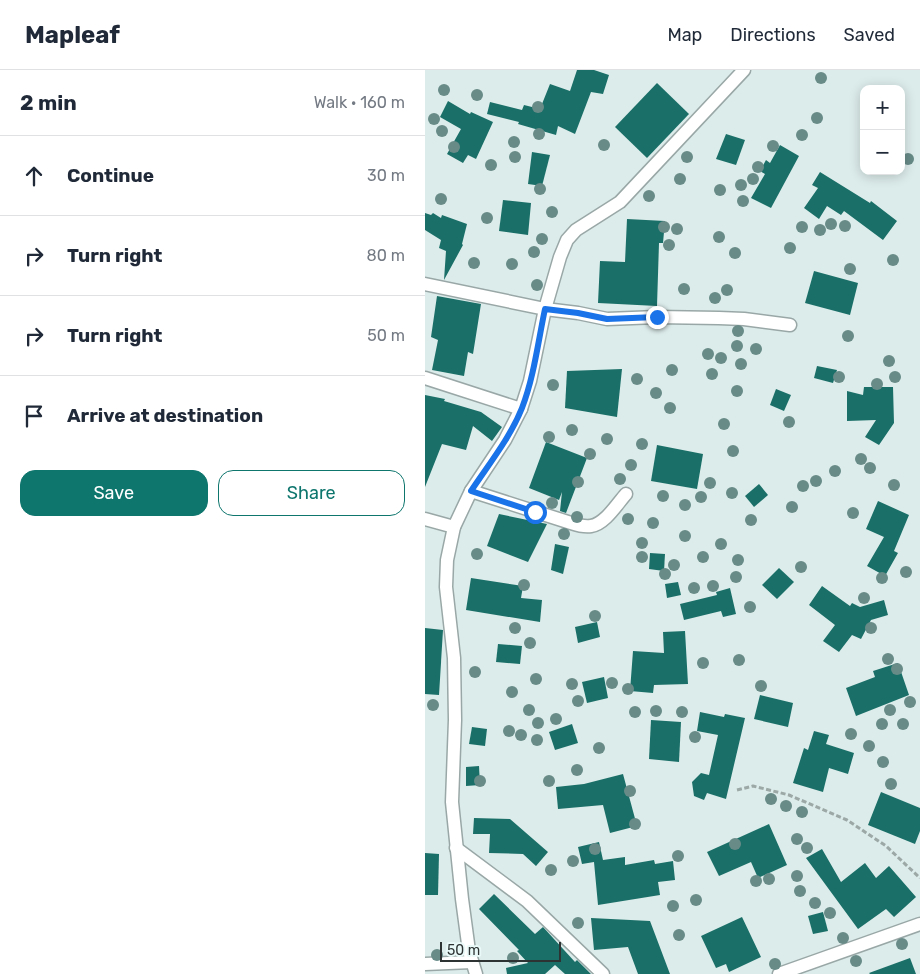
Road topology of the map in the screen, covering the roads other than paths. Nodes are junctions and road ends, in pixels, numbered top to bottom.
1 (744, 70) edge
2 (425, 284) edge
3 (545, 309) junction
4 (790, 325) dead end
5 (425, 378) edge
6 (521, 409) junction
7 (471, 491) junction
8 (626, 494) dead end
9 (425, 520) edge
10 (454, 527) junction
11 (456, 848) junction
12 (920, 924) edge
13 (425, 964) edge
14 (474, 968) edge
15 (603, 974) edge
16 (779, 974) edge

1 - 3 street
2 - 3 street
3 - 4 street
3 - 6 street
5 - 6 street
6 - 7 street
7 - 8 street
7 - 10 street
9 - 10 street
10 - 11 street
11 - 14 street
11 - 15 street
12 - 16 street
13 - 14 street

